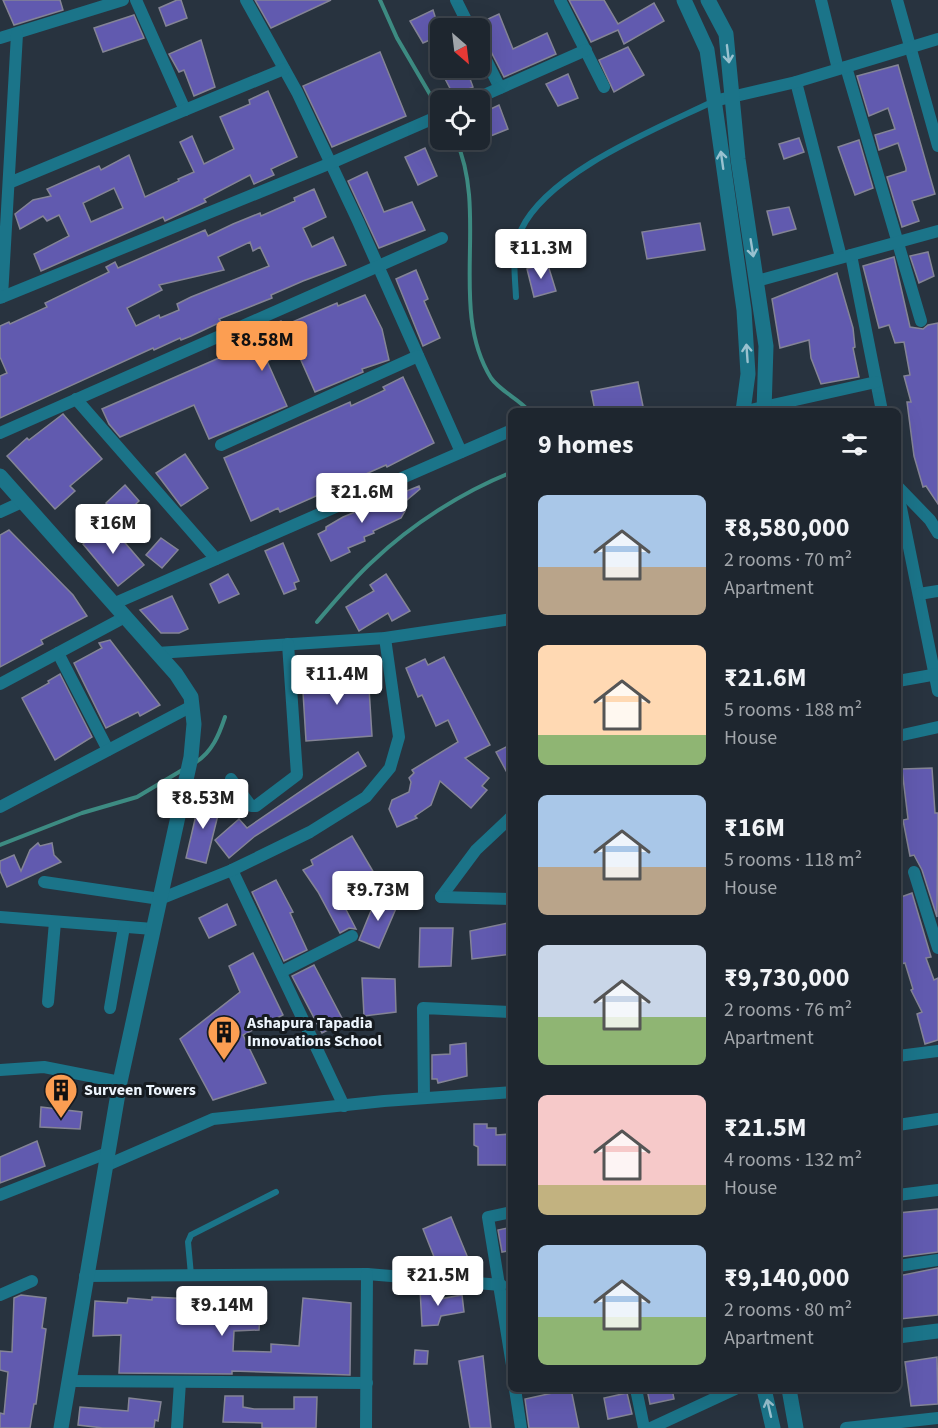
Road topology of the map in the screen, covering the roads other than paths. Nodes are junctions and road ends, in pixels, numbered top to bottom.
1 (123, 0) edge
2 (136, 0) edge
3 (246, 0) edge
4 (456, 0) edge
5 (560, 0) edge
6 (684, 0) edge
7 (708, 0) edge
8 (821, 0) edge
9 (897, 0) edge
10 (465, 18) edge
11 (17, 34) junction
12 (0, 38) edge
13 (938, 39) edge
14 (909, 48) junction
15 (586, 50) junction
16 (490, 68) edge
17 (842, 68) junction
18 (284, 69) junction
19 (796, 82) junction
20 (604, 87) dead end
21 (500, 88) junction
22 (490, 92) edge
23 (733, 97) junction
24 (714, 101) junction
25 (185, 110) junction
26 (430, 119) edge
27 (938, 146) edge
28 (331, 163) junction
29 (9, 183) junction
30 (938, 231) edge
31 (442, 238) dead end
32 (900, 241) junction
33 (846, 256) junction
34 (378, 266) junction
35 (757, 281) junction
36 (1, 297) edge
37 (516, 297) dead end
38 (921, 321) dead end
39 (418, 356) junction
40 (876, 382) junction
41 (76, 399) junction
42 (745, 408) edge
43 (765, 408) edge
44 (769, 408) edge
45 (881, 408) edge
46 (508, 432) edge
47 (0, 433) edge
48 (221, 445) dead end
49 (461, 452) junction
50 (0, 476) edge
51 (901, 490) edge
52 (22, 502) junction
53 (901, 507) edge
54 (0, 512) edge
55 (938, 534) edge
56 (216, 559) junction
57 (938, 591) edge
58 (919, 594) junction
59 (114, 604) junction
60 (125, 617) junction
61 (508, 620) edge
62 (385, 638) junction
63 (288, 644) junction
64 (58, 653) junction
65 (157, 653) junction
66 (936, 675) edge
67 (901, 681) edge
68 (0, 684) edge
69 (938, 691) edge
70 (192, 706) junction
71 (938, 728) edge
72 (901, 735) edge
73 (108, 750) junction
74 (231, 779) dead end
75 (0, 806) edge
76 (508, 820) edge
77 (232, 870) junction
78 (914, 872) dead end
79 (44, 882) dead end
80 (160, 899) junction
81 (508, 899) edge
82 (0, 917) edge
83 (55, 922) junction
84 (124, 927) junction
85 (153, 929) junction
86 (352, 936) dead end
87 (938, 948) edge
88 (281, 972) junction
89 (48, 1002) dead end
90 (110, 1008) dead end
91 (508, 1012) edge
92 (938, 1051) edge
93 (901, 1056) edge
94 (0, 1070) edge
95 (120, 1082) junction
96 (508, 1092) edge
97 (423, 1098) junction
98 (344, 1106) junction
99 (938, 1119) edge
100 (901, 1125) edge
101 (106, 1160) junction
102 (938, 1190) edge
103 (276, 1192) dead end
104 (0, 1195) edge
105 (901, 1195) edge
106 (508, 1213) edge
107 (938, 1260) edge
108 (901, 1266) edge
109 (367, 1274) junction
110 (85, 1275) junction
111 (190, 1275) junction
112 (32, 1281) dead end
113 (501, 1285) junction
114 (0, 1296) edge
115 (507, 1304) edge
116 (938, 1331) edge
117 (901, 1336) edge
118 (69, 1381) junction
119 (180, 1382) junction
120 (367, 1383) junction
121 (515, 1392) edge
122 (637, 1392) edge
123 (729, 1392) edge
124 (765, 1392) edge
125 (790, 1392) edge
126 (938, 1418) edge
127 (61, 1428) edge
128 (177, 1428) edge
129 (366, 1428) edge
130 (521, 1428) edge
131 (644, 1428) edge
132 (651, 1428) edge
133 (773, 1428) edge
134 (796, 1428) edge
135 (846, 1428) edge

1 - 11 street
2 - 25 street
3 - 18 street
4 - 10 street
5 - 15 street
6 - 24 street
7 -> 23 street
8 - 17 street
9 - 14 street
11 - 12 street
11 - 29 street
13 - 14 street
14 - 17 street
14 - 27 street
15 - 20 street
15 - 21 street
16 - 21 street
17 - 19 street
17 - 32 street
18 - 25 street
18 - 28 street
19 - 23 street
19 - 33 street
21 - 22 street
23 - 24 street
23 -> 35 street
24 - 37 lane
42 -> 24 street
25 - 29 street
26 - 28 street
28 - 34 street
28 - 36 street
29 - 36 street
30 - 32 street
31 - 34 street
32 - 33 street
32 - 38 street
33 - 35 street
33 - 40 street
34 - 39 street
34 - 41 street
35 - 43 street
39 - 48 street
39 - 49 street
40 - 44 street
40 - 45 street
41 - 47 street
41 - 56 street
46 - 49 street
49 - 56 street
50 - 52 street
51 - 55 street
52 - 54 street
52 - 59 street
53 - 58 street
56 - 59 street
57 - 58 street
58 - 66 street
59 - 60 street
60 - 64 street
60 - 65 street
61 - 62 street
62 - 63 street
62 - 77 street
63 - 65 street
63 - 74 street
64 - 68 street
64 - 73 street
65 - 70 street
66 - 67 street
66 - 69 street
70 - 73 street
70 - 80 street
71 - 72 street
73 - 75 street
76 - 81 street
77 - 80 street
77 - 88 street
78 - 87 street
79 - 80 street
80 - 85 street
82 - 83 street
83 - 84 street
83 - 89 street
84 - 85 street
84 - 90 street
85 - 95 street
86 - 88 street
88 - 98 street
91 - 97 street
92 - 93 street
94 - 95 street
95 - 101 street
96 - 97 street
97 - 98 street
98 - 101 street
99 - 100 street
101 - 104 street
101 - 110 street
102 - 105 street
103 - 111 lane
106 - 113 street
107 - 108 street
109 - 111 street
109 - 113 street
109 - 120 street
110 - 111 street
110 - 118 street
112 - 114 street
113 - 115 street
116 - 117 street
118 - 119 street
118 - 127 street
119 - 120 street
119 - 128 street
120 - 129 street
121 - 130 street
122 - 131 street
123 - 132 street
133 -> 124 street
125 - 134 street
126 - 135 street

